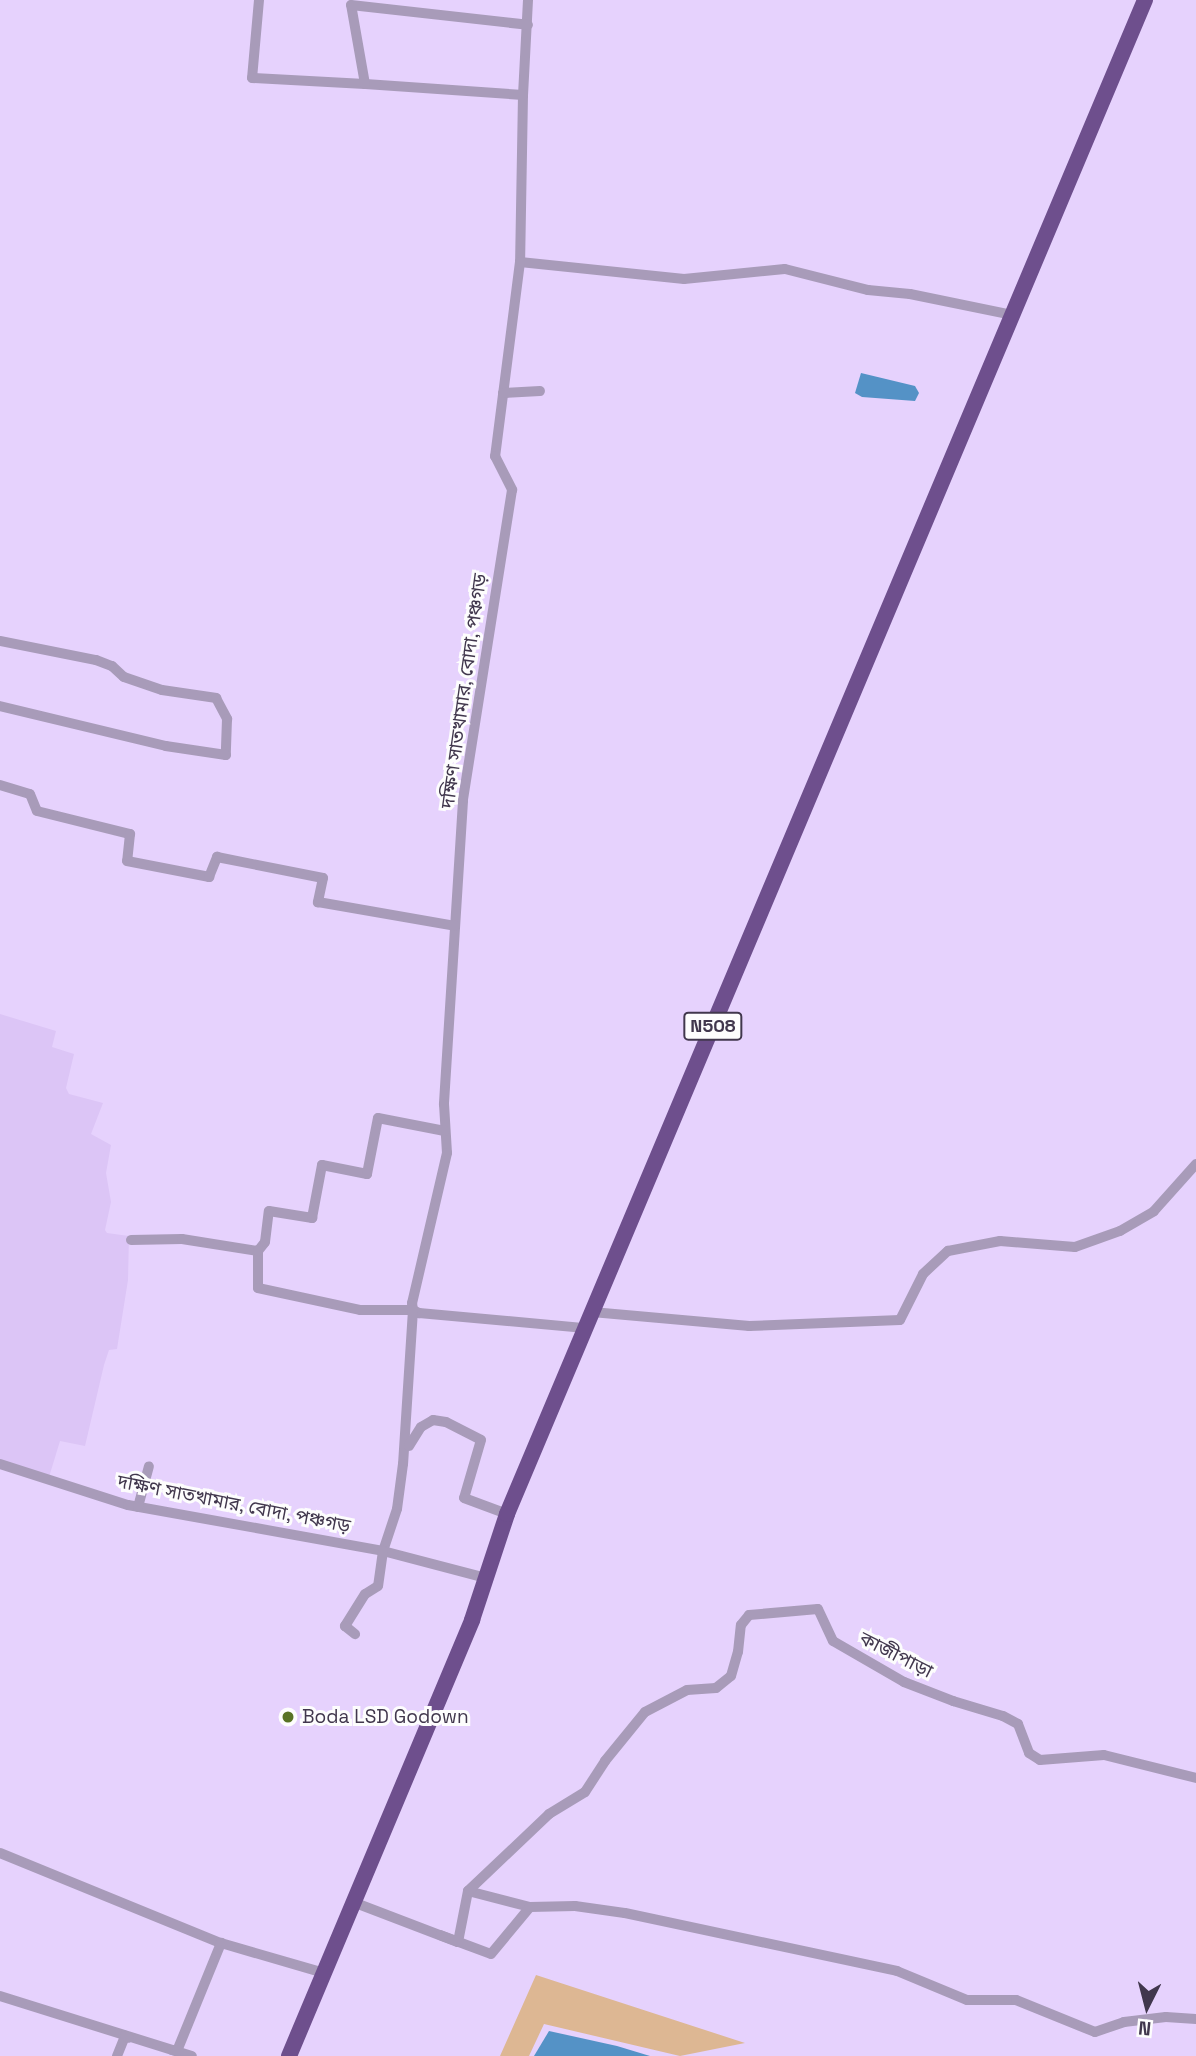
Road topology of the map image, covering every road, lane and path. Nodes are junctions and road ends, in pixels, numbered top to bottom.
1 (259, 0) edge
2 (528, 0) edge
3 (1145, 0) edge
4 (528, 25) junction
5 (365, 84) junction
6 (523, 95) junction
7 (520, 262) junction
8 (1012, 315) junction
9 (540, 391) dead end
10 (503, 393) junction
11 (0, 641) edge
12 (0, 706) edge
13 (0, 785) edge
14 (455, 926) junction
15 (445, 1131) junction
16 (1196, 1164) edge
17 (131, 1240) dead end
18 (258, 1251) junction
19 (413, 1310) junction
20 (592, 1312) junction
21 (586, 1328) junction
22 (409, 1446) dead end
23 (0, 1464) edge
24 (149, 1466) dead end
25 (138, 1507) junction
26 (507, 1514) junction
27 (383, 1551) junction
28 (486, 1578) junction
29 (355, 1634) dead end
30 (1196, 1778) edge
31 (0, 1853) edge
32 (468, 1892) junction
33 (353, 1902) junction
34 (530, 1907) junction
35 (440, 1935) junction
36 (221, 1943) junction
37 (324, 1973) junction
38 (0, 1996) edge
39 (1196, 2019) edge
40 (125, 2036) junction
41 (177, 2051) junction
42 (117, 2056) edge
43 (192, 2056) edge
44 (289, 2056) edge

1 - 5 street
2 - 4 street, দক্ষিণ সাতখামার, বোদা, পঞ্চগড়
3 - 8 highway, N508
4 - 5 street
4 - 6 street, দক্ষিণ সাতখামার, বোদা, পঞ্চগড়
5 - 6 street
6 - 7 street, দক্ষিণ সাতখামার, বোদা, পঞ্চগড়
7 - 8 street
7 - 10 street, দক্ষিণ সাতখামার, বোদা, পঞ্চগড়
8 - 20 highway, N508
9 - 10 street
10 - 14 street, দক্ষিণ সাতখামার, বোদা, পঞ্চগড়
11 - 12 street
13 - 14 street
14 - 15 street, দক্ষিণ সাতখামার, বোদা, পঞ্চগড়
15 - 18 street
15 - 19 street, দক্ষিণ সাতখামার, বোদা, পঞ্চগড়
16 - 20 street
17 - 18 street
18 - 19 street
19 - 21 street
19 - 27 street, দক্ষিণ সাতখামার, বোদা, পঞ্চগড়
20 - 21 highway, N508
21 - 26 highway, N508
22 - 26 street
23 - 25 street, দক্ষিণ সাতখামার, বোদা, পঞ্চগড়
24 - 25 street
25 - 27 street, দক্ষিণ সাতখামার, বোদা, পঞ্চগড়
26 - 28 highway, N508
27 - 28 street, দক্ষিণ সাতখামার, বোদা, পঞ্চগড়
27 - 29 street, দক্ষিণ সাতখামার, বোদা, পঞ্চগড়
28 - 33 highway, N508
30 - 32 street, কাজীপাড়া
31 - 36 street
32 - 34 street
32 - 35 street
33 - 35 street
33 - 37 highway, N508
34 - 35 street
34 - 39 street
36 - 37 street
36 - 41 street
37 - 44 highway, N508
38 - 40 street
40 - 41 street
40 - 42 street
41 - 43 street

